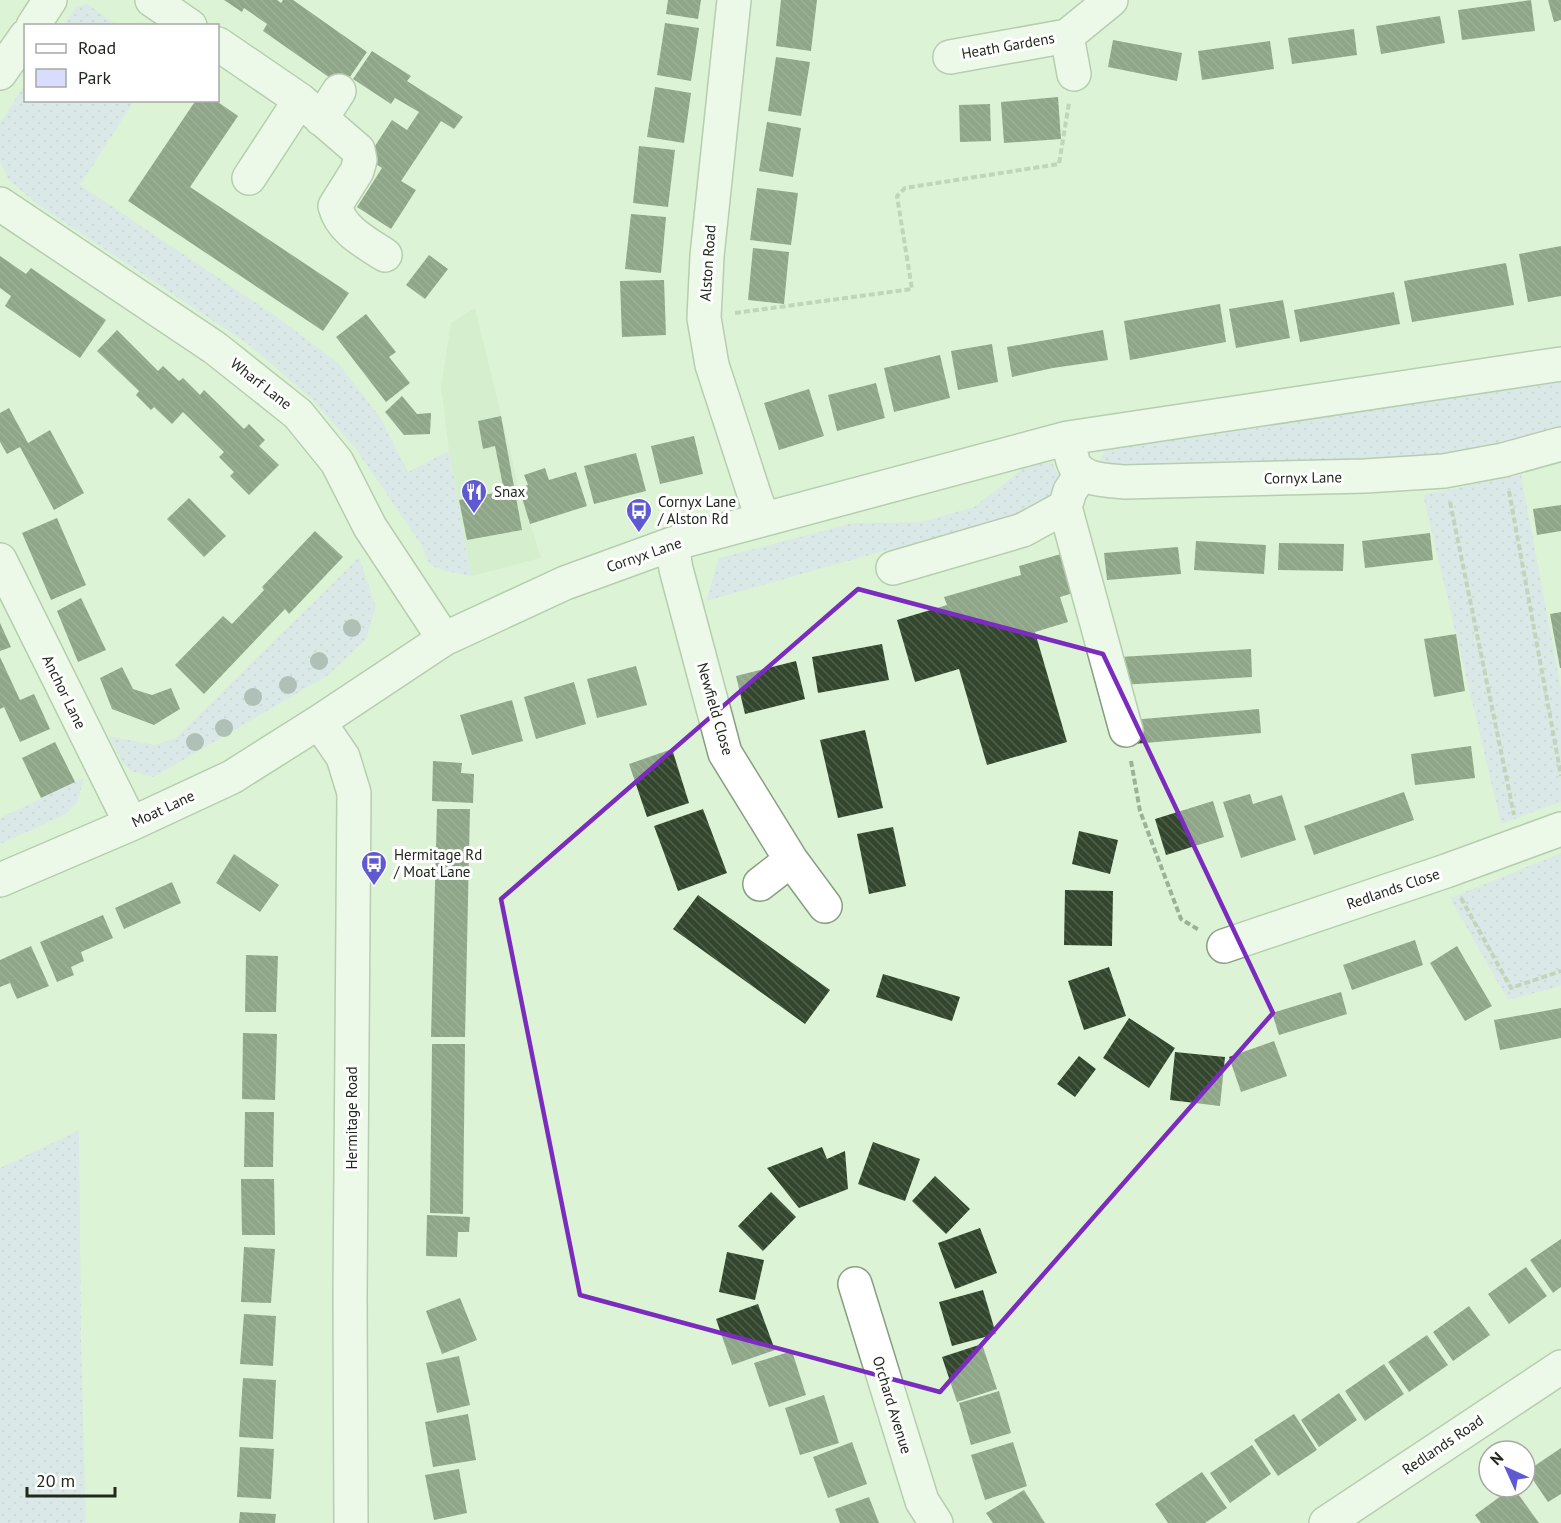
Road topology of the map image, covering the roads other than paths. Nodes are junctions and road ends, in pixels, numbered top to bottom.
1 (50, 0) edge
2 (152, 0) edge
3 (734, 0) edge
4 (1111, 0) edge
5 (34, 24) edge
6 (187, 24) edge
7 (1067, 36) junction
8 (24, 39) edge
9 (219, 45) edge
10 (950, 57) dead end
11 (0, 73) edge
12 (1074, 74) road end
13 (339, 91) dead end
14 (311, 110) junction
15 (249, 178) dead end
16 (0, 204) edge
17 (385, 255) dead end
18 (1561, 364) edge
19 (1068, 438) junction
20 (1561, 444) edge
21 (1082, 473) junction
22 (1065, 507) junction
23 (764, 519) junction
24 (672, 544) junction
25 (0, 560) edge
26 (893, 568) dead end
27 (444, 639) junction
28 (319, 722) junction
29 (1126, 730) road end
30 (131, 824) junction
31 (1561, 829) edge
32 (790, 860) junction
33 (0, 880) edge
34 (760, 884) dead end
35 (825, 906) dead end
36 (1224, 946) road end
37 (855, 1284) dead end
38 (1561, 1367) edge
39 (351, 1523) edge
40 (936, 1523) edge
41 (1326, 1523) edge

1 - 5 street
2 - 6 street
3 - 23 street, Alston Road
4 - 7 street, Heath Gardens
7 - 10 street, Heath Gardens
7 - 12 street, Heath Gardens
8 - 11 street
9 - 14 street
13 - 14 street
14 - 15 street
14 - 17 street
16 - 27 street, Wharf Lane
18 - 19 street, Cornyx Lane
19 - 21 street
19 - 23 street, Cornyx Lane
20 - 21 street, Cornyx Lane
21 - 22 street
22 - 26 street
22 - 29 street
23 - 24 street, Cornyx Lane
24 - 27 street, Cornyx Lane
24 - 32 street, Newfield Close
25 - 30 street, Anchor Lane
27 - 28 street, Cornyx Lane
28 - 30 street, Moat Lane
28 - 39 street, Hermitage Road
30 - 33 street, Moat Lane
31 - 36 street, Redlands Close
32 - 34 street
32 - 35 street, Newfield Close
37 - 40 street, Orchard Avenue
38 - 41 street, Redlands Road

